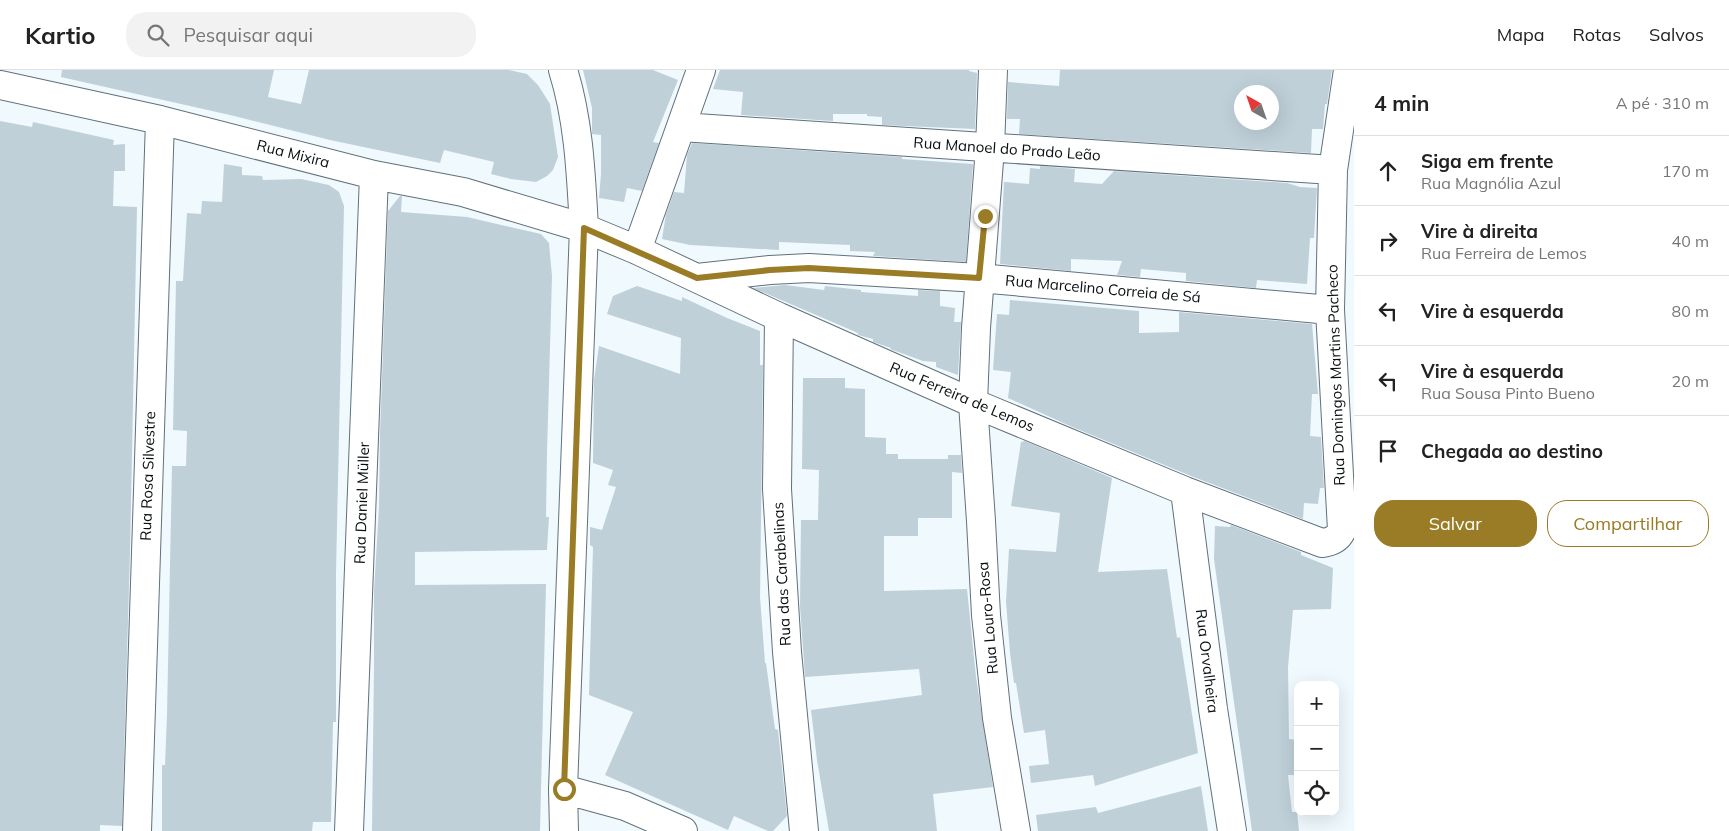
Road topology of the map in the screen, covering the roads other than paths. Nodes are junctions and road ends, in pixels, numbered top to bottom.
1 (563, 70) edge
2 (700, 70) edge
3 (993, 70) edge
4 (1348, 70) edge
5 (0, 85) edge
6 (160, 120) junction
7 (681, 127) junction
8 (990, 148) junction
9 (1332, 170) junction
10 (374, 175) junction
11 (584, 228) junction
12 (637, 250) junction
13 (697, 278) junction
14 (979, 278) junction
15 (1330, 310) junction
16 (779, 317) junction
17 (973, 403) junction
18 (1185, 491) junction
19 (1342, 530) joint
20 (564, 789) junction
21 (137, 831) edge
22 (349, 831) edge
23 (564, 831) edge
24 (683, 831) edge
25 (804, 831) edge
26 (1016, 831) edge
27 (1232, 831) edge

1 - 11 street
2 - 7 street
3 - 8 street, Rua Louro-Rosa
4 - 9 street, Rua Domingos Martins Pacheco
5 - 6 street, Rua Mixira
6 - 10 street, Rua Mixira
6 - 21 street, Rua Rosa Silvestre
7 - 8 street, Rua Manoel do Prado Leão
7 - 12 street
8 - 9 street, Rua Manoel do Prado Leão
8 - 14 street, Rua Louro-Rosa
9 - 15 street, Rua Domingos Martins Pacheco
10 - 11 street, Rua Mixira
10 - 22 street, Rua Daniel Müller
11 - 12 street, Rua Ferreira de Lemos
11 - 20 street
12 - 13 street, Rua Ferreira de Lemos
13 - 14 street, Rua Marcelino Correia de Sá
13 - 16 street, Rua Ferreira de Lemos
14 - 15 street, Rua Marcelino Correia de Sá
14 - 17 street, Rua Louro-Rosa
15 - 19 street, Rua Domingos Martins Pacheco
16 - 17 street, Rua Ferreira de Lemos
16 - 25 street, Rua das Carabelinas
17 - 18 street, Rua Ferreira de Lemos
17 - 26 street, Rua Louro-Rosa
18 - 19 street, Rua Ferreira de Lemos
18 - 27 street, Rua Orvalheira
20 - 23 street
20 - 24 street

